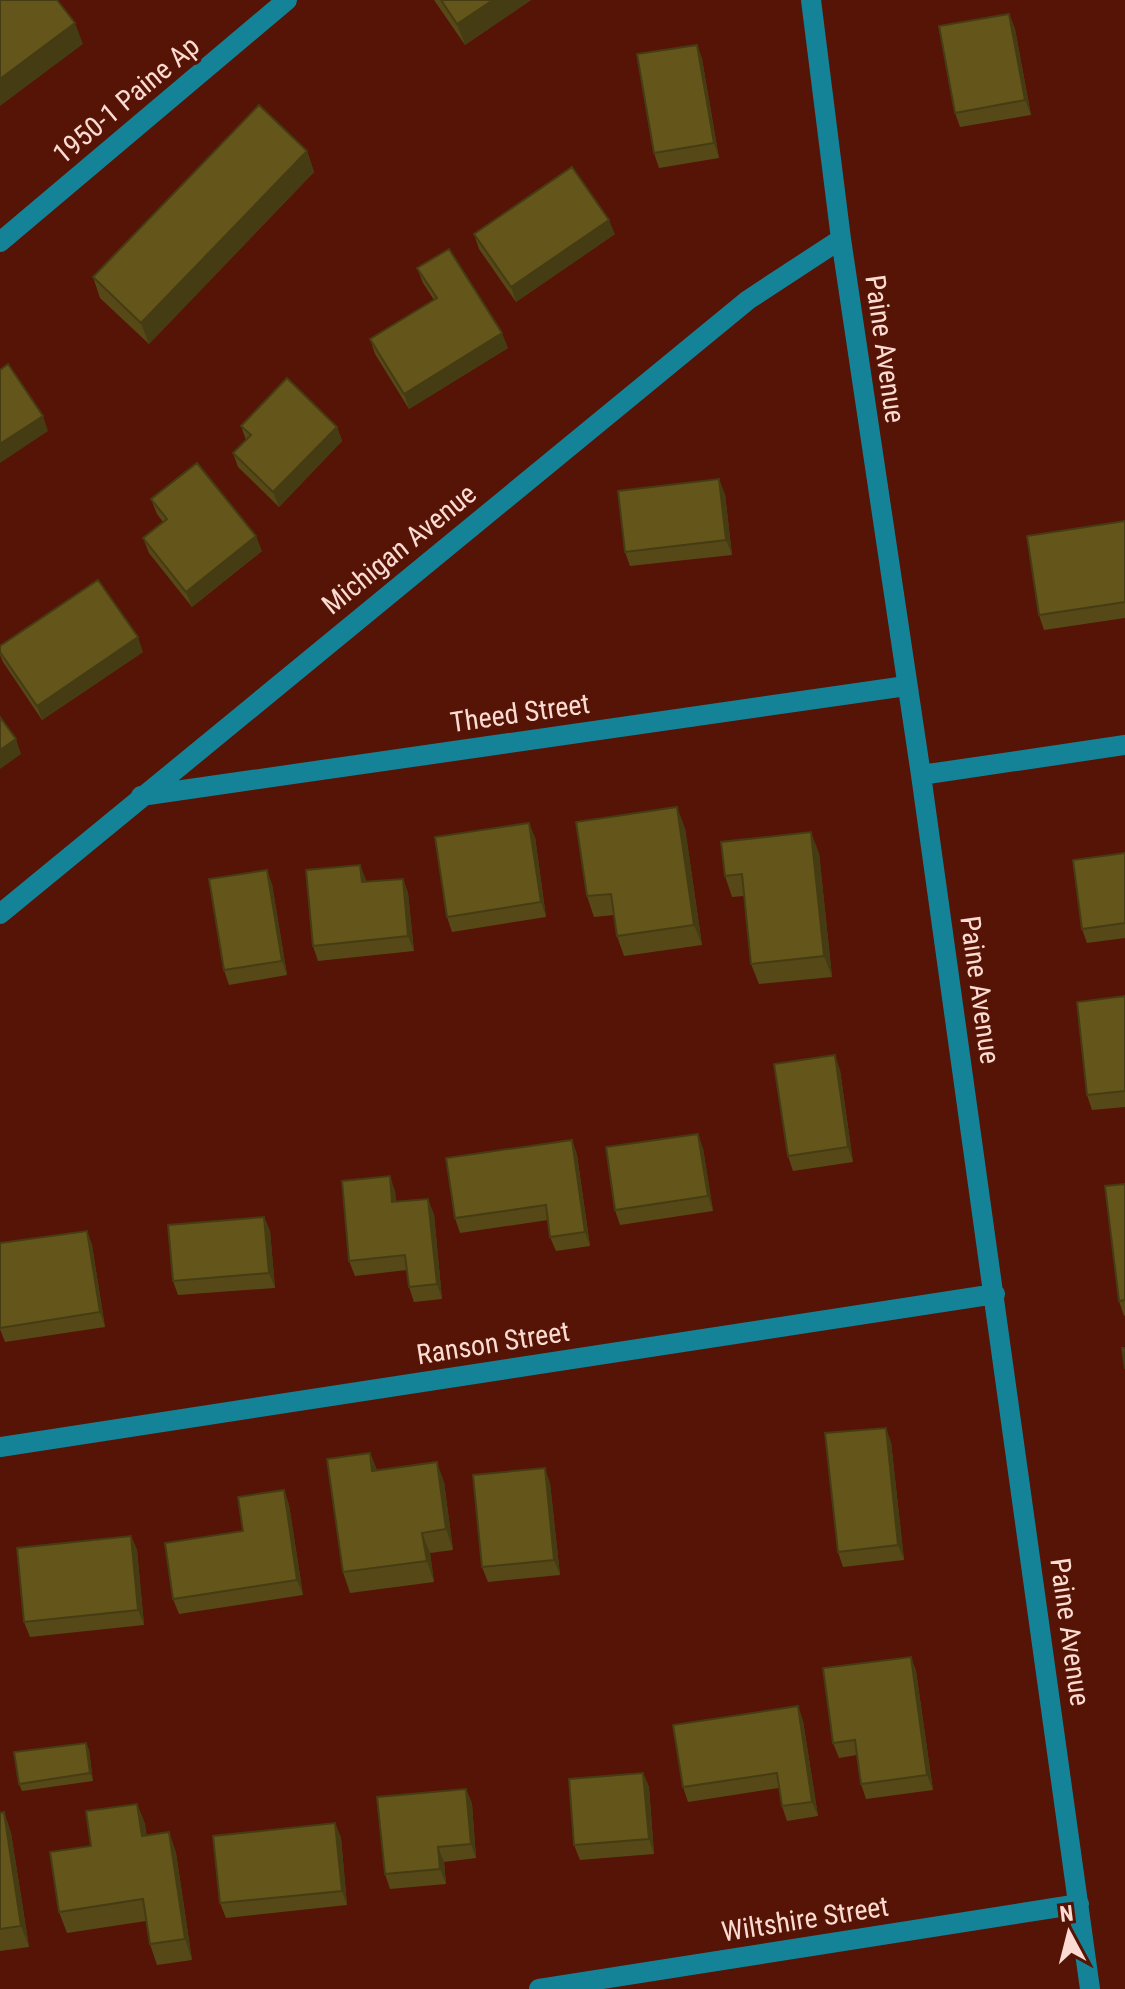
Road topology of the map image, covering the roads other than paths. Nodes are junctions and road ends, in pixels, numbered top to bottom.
1 (287, 0) edge
2 (811, 0) edge
3 (841, 239) junction
4 (0, 242) edge
5 (906, 686) junction
6 (1125, 745) edge
7 (921, 775) junction
8 (141, 796) junction
9 (0, 914) edge
10 (995, 1294) junction
11 (0, 1447) edge
12 (1079, 1904) junction
13 (539, 1989) edge
14 (1090, 1989) edge

1 - 4 street, 1950-1 Paine Ap
2 - 3 street, Paine Avenue
3 - 5 street, Paine Avenue
3 - 8 street, Michigan Avenue
5 - 7 street, Paine Avenue
5 - 8 street, Theed Street
6 - 7 street
7 - 10 street, Paine Avenue
8 - 9 street, Michigan Avenue
10 - 11 street, Ranson Street
10 - 12 street, Paine Avenue
12 - 13 street, Wiltshire Street
12 - 14 street, Paine Avenue

